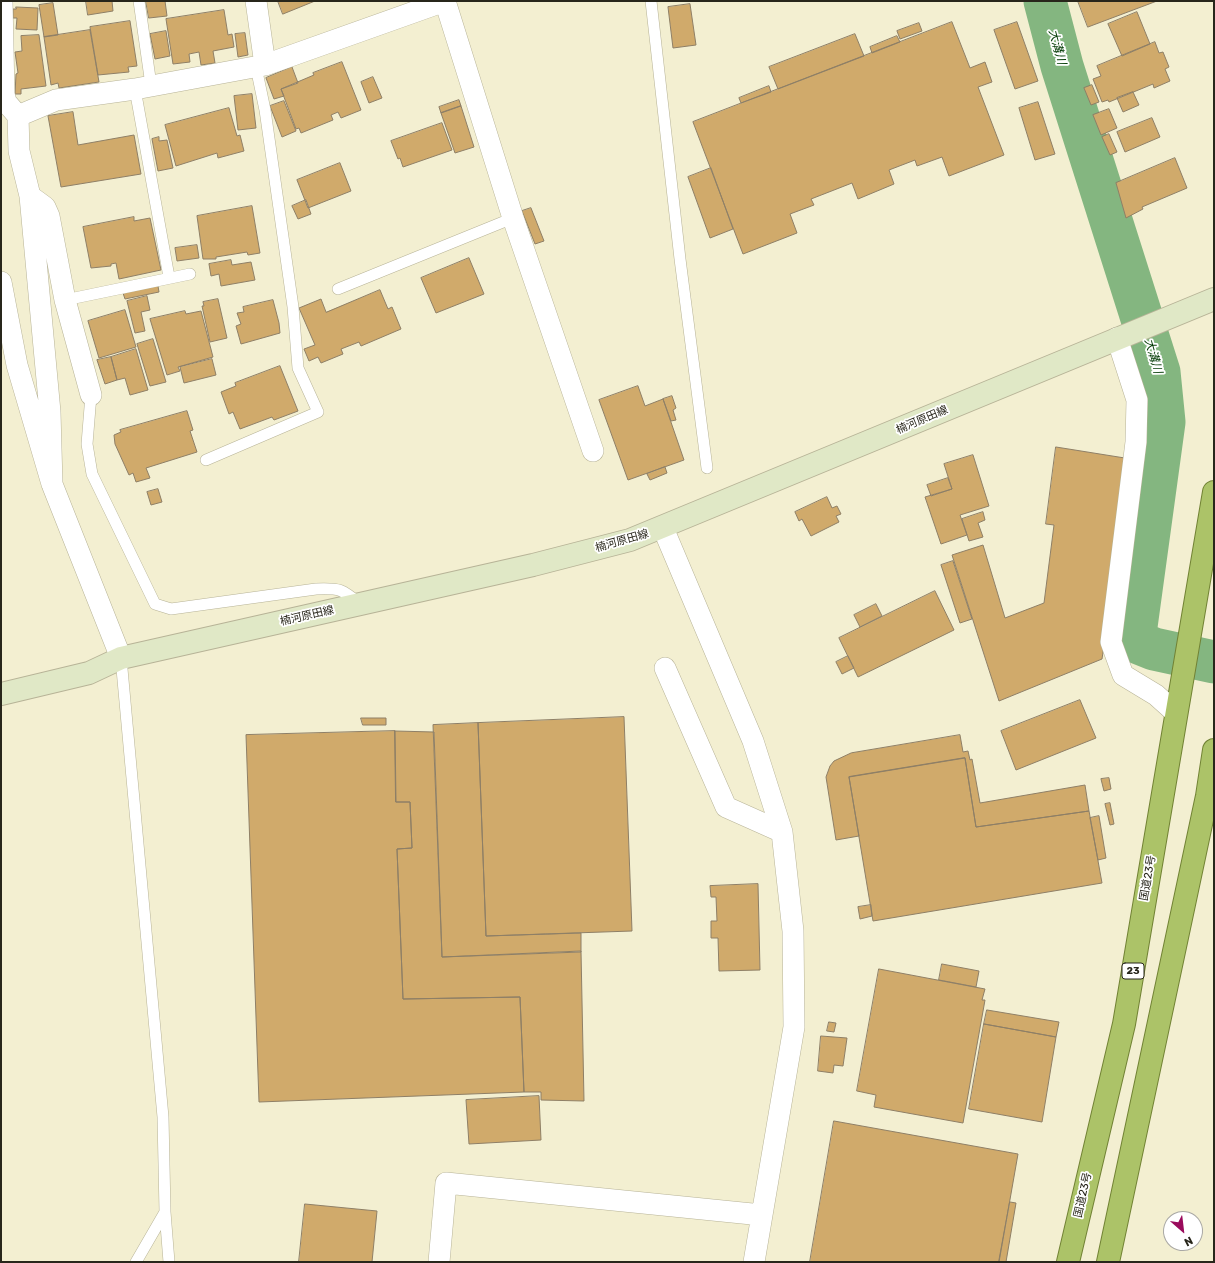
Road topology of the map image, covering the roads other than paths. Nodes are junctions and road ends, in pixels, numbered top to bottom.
1 (2, 1) edge
2 (139, 1) edge
3 (256, 1) edge
4 (445, 1) edge
5 (651, 1) edge
6 (261, 66) junction
7 (143, 87) junction
8 (18, 116) junction
9 (30, 196) junction
10 (514, 218) junction
11 (190, 274) dead end
12 (169, 277) junction
13 (1, 282) edge
14 (338, 289) dead end
15 (1214, 299) edge
16 (65, 300) junction
17 (1120, 336) junction
18 (91, 395) joint
19 (593, 451) dead end
20 (206, 460) dead end
21 (707, 468) dead end
22 (52, 484) junction
23 (1214, 492) edge
24 (663, 528) junction
25 (360, 604) junction
26 (121, 658) junction
27 (665, 668) dead end
28 (1, 694) edge
29 (1176, 713) junction
30 (1214, 750) edge
31 (782, 832) junction
32 (165, 1212) junction
33 (762, 1215) junction
34 (136, 1262) edge
35 (169, 1262) edge
36 (439, 1262) edge
37 (754, 1262) edge
38 (1068, 1262) edge
39 (1108, 1262) edge

1 - 8 street
2 - 7 lane
3 - 6 street
4 - 6 street
4 - 10 street
5 - 21 lane
6 - 7 street
6 - 20 lane
7 - 8 street
7 - 12 lane
8 - 9 street
9 - 16 street
9 - 22 street
10 - 14 lane
10 - 19 street
11 - 12 lane
12 - 16 lane
13 - 22 street
15 - 17 main road, 楠河原田線
16 - 18 street
17 - 24 main road, 楠河原田線
17 - 29 street
18 - 25 lane
22 - 26 street
23 - 29 highway, 国道23号 / 23
24 - 25 main road, 楠河原田線
24 - 31 street
25 - 26 main road, 楠河原田線
26 - 28 main road, 楠河原田線
26 - 32 lane
27 - 31 street
29 - 38 highway, 国道23号 / 23
30 - 39 highway
31 - 33 street
32 - 34 lane
32 - 35 lane
33 - 36 street
33 - 37 street

